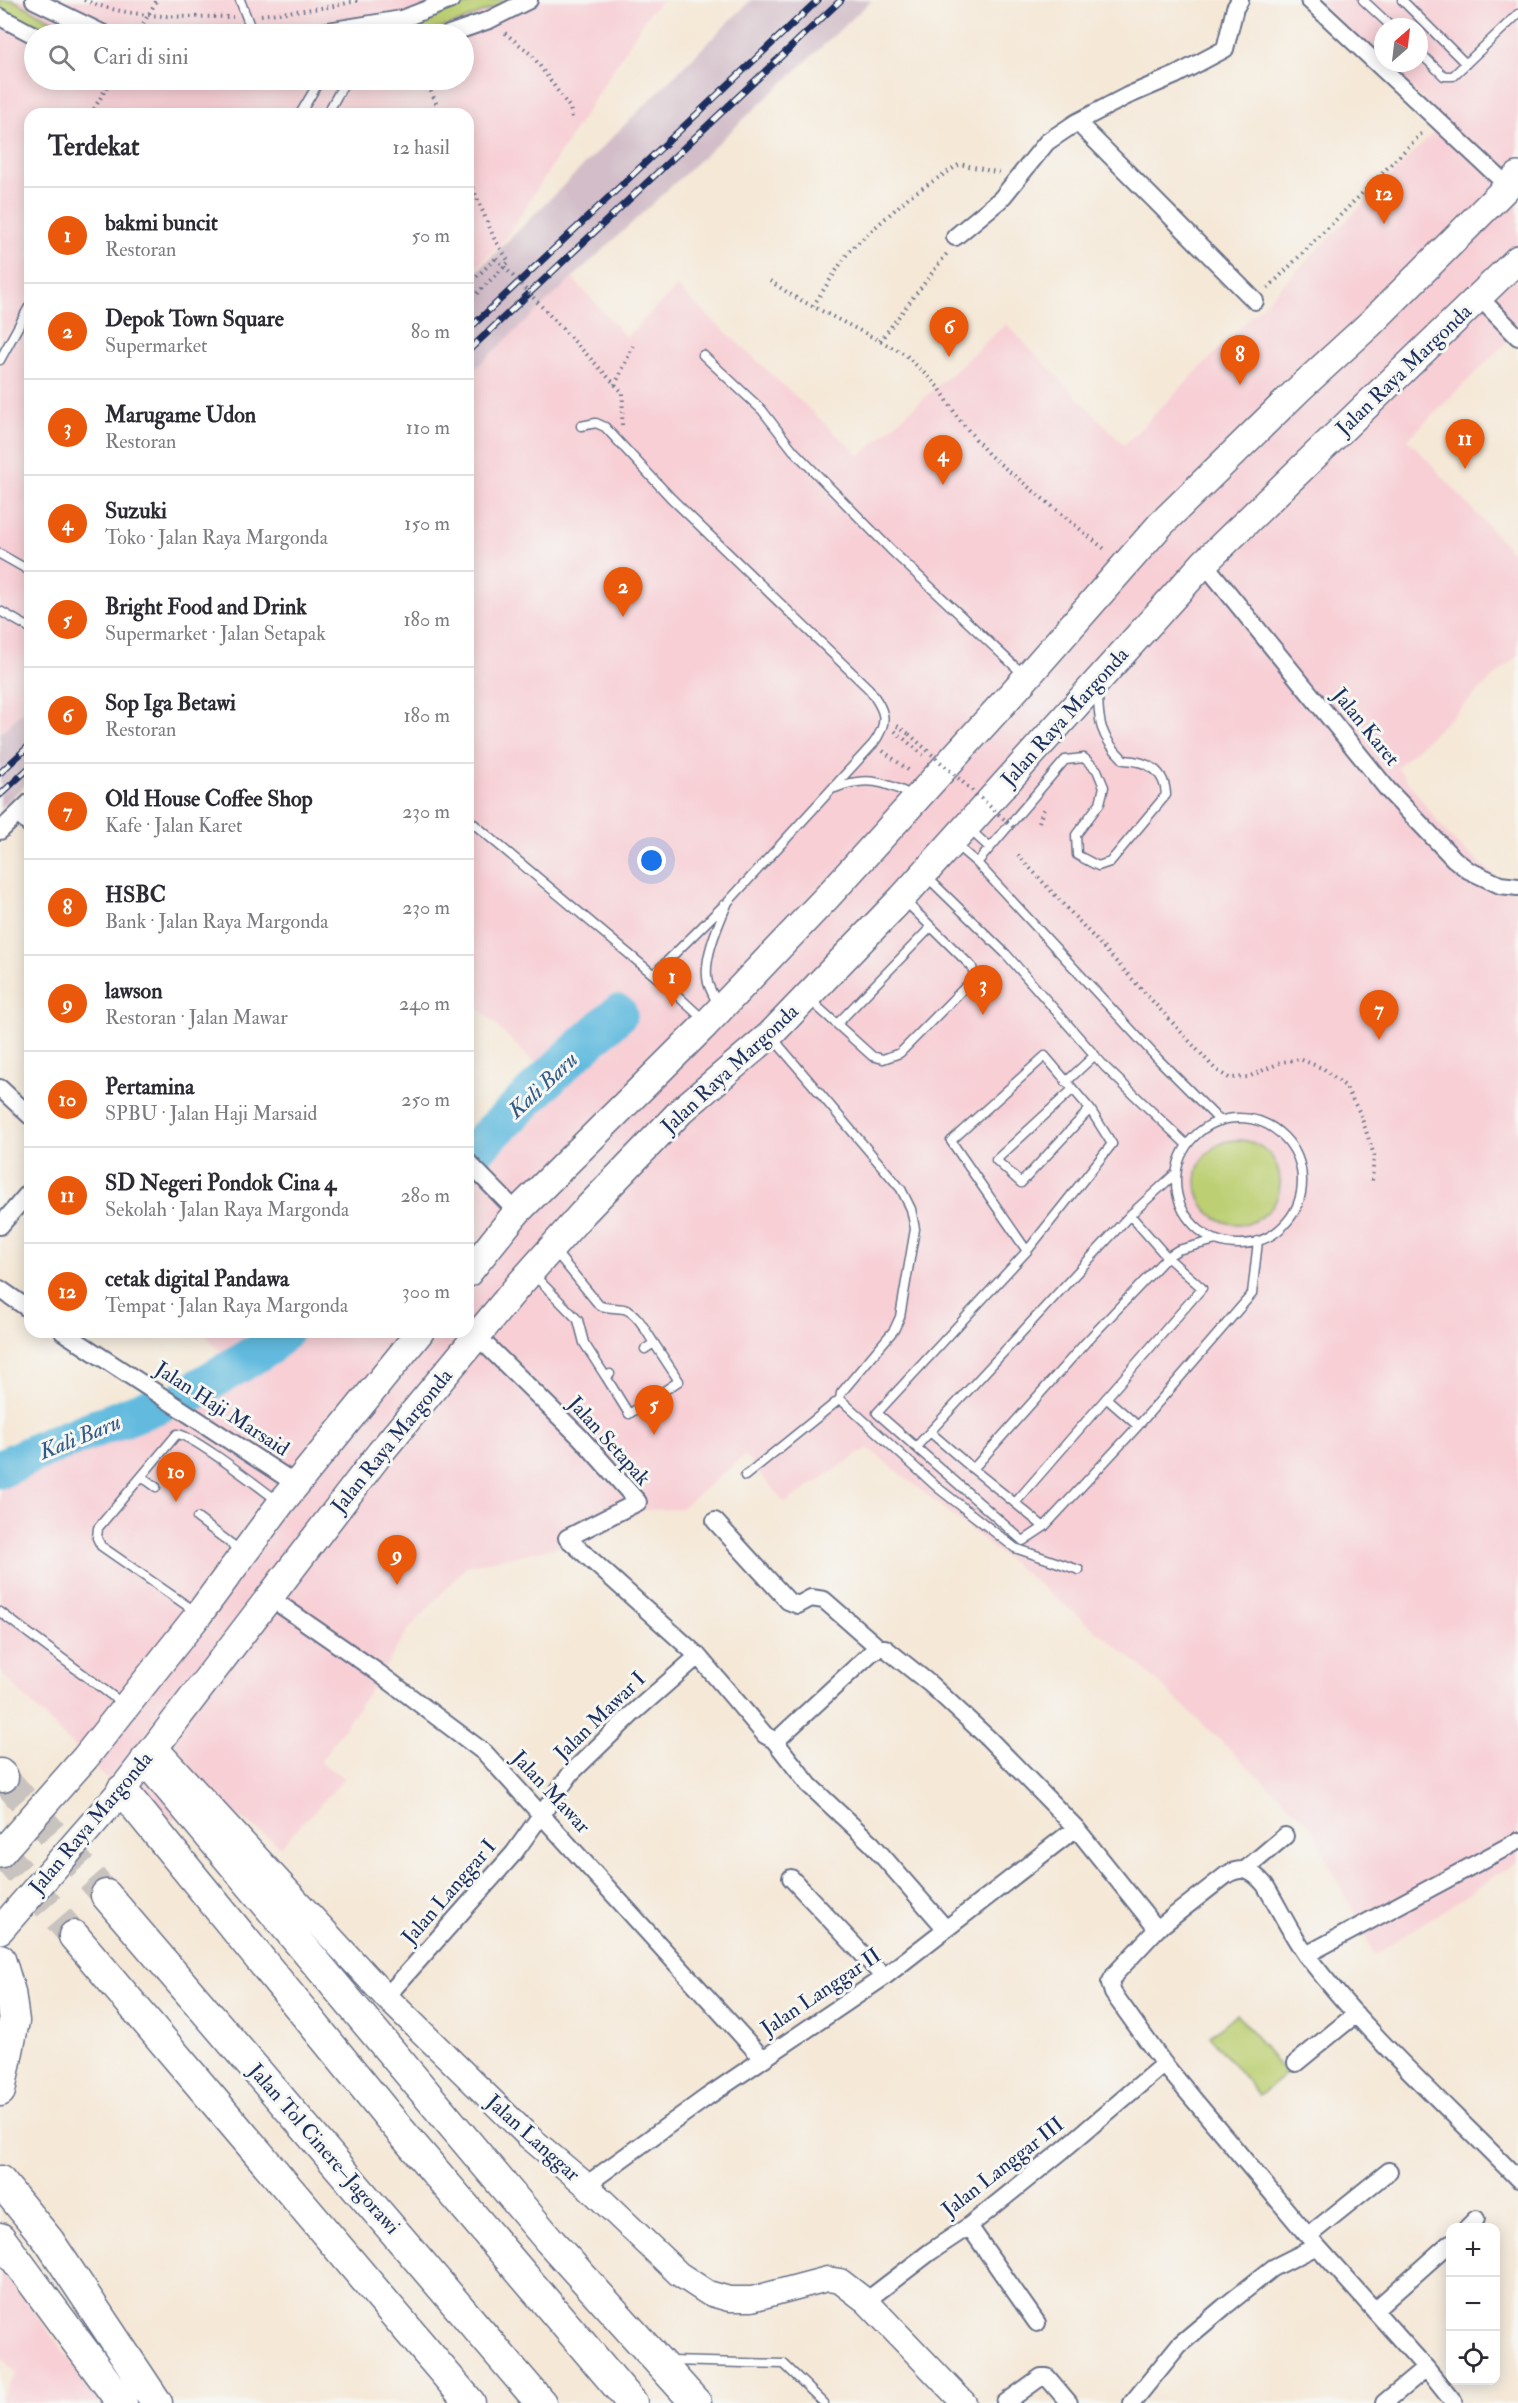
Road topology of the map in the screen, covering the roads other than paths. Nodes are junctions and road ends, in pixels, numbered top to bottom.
1 (34, 0) edge
2 (240, 0) edge
3 (451, 0) edge
4 (528, 0) edge
5 (1240, 0) edge
6 (1309, 0) edge
7 (1363, 0) edge
8 (1402, 0) edge
9 (1518, 14) edge
10 (0, 17) edge
11 (1382, 18) edge
12 (83, 24) edge
13 (249, 24) edge
14 (367, 24) edge
15 (474, 25) edge
16 (24, 29) edge
17 (1428, 61) edge
18 (1466, 64) junction
19 (314, 90) edge
20 (340, 90) edge
21 (304, 108) edge
22 (330, 108) edge
23 (1077, 123) junction
24 (1513, 181) edge
25 (955, 237) road end
26 (1518, 259) edge
27 (1479, 297) junction
28 (1255, 301) road end
29 (24, 316) edge
30 (1518, 337) edge
31 (703, 355) dead end
32 (0, 360) edge
33 (581, 426) dead end
34 (0, 554) edge
35 (1204, 563) junction
36 (24, 568) edge
37 (0, 611) edge
38 (24, 625) edge
39 (1026, 678) junction
40 (1098, 680) junction
41 (831, 789) junction
42 (917, 798) junction
43 (24, 815) edge
44 (474, 824) edge
45 (0, 831) edge
46 (960, 835) junction
47 (990, 848) junction
48 (977, 863) junction
49 (924, 874) junction
50 (1518, 887) edge
51 (902, 898) junction
52 (728, 902) junction
53 (931, 927) junction
54 (654, 974) junction
55 (807, 997) junction
56 (713, 1016) junction
57 (837, 1024) junction
58 (770, 1035) junction
59 (1095, 1055) junction
60 (1066, 1082) junction
61 (0, 1088) edge
62 (640, 1088) junction
63 (1072, 1090) junction
64 (1090, 1109) junction
65 (24, 1110) edge
66 (674, 1119) junction
67 (1220, 1120) junction
68 (1187, 1145) junction
69 (474, 1168) edge
70 (1176, 1173) junction
71 (24, 1198) edge
72 (517, 1212) junction
73 (1130, 1215) junction
74 (0, 1226) edge
75 (1216, 1240) junction
76 (1258, 1241) junction
77 (552, 1248) junction
78 (1027, 1251) junction
79 (1167, 1257) junction
80 (474, 1266) edge
81 (531, 1271) junction
82 (0, 1289) edge
83 (24, 1306) edge
84 (478, 1337) junction
85 (72, 1338) edge
86 (415, 1338) edge
87 (654, 1343) junction
88 (645, 1349) dead end
89 (1106, 1398) junction
90 (840, 1399) junction
91 (1138, 1426) junction
92 (930, 1432) junction
93 (916, 1447) junction
94 (973, 1469) junction
95 (142, 1476) junction
96 (745, 1476) dead end
97 (156, 1487) dead end
98 (288, 1493) junction
99 (1015, 1503) junction
100 (197, 1518) dead end
101 (715, 1521) dead end
102 (1044, 1527) junction
103 (244, 1553) junction
104 (1079, 1570) dead end
105 (269, 1597) junction
106 (0, 1612) edge
107 (199, 1614) junction
108 (879, 1648) junction
109 (698, 1656) junction
110 (126, 1706) junction
111 (774, 1740) junction
112 (150, 1754) junction
113 (122, 1790) junction
114 (541, 1814) junction
115 (1076, 1828) junction
116 (1285, 1836) dead end
117 (1518, 1841) edge
118 (0, 1854) edge
119 (1246, 1869) junction
120 (791, 1878) dead end
121 (106, 1895) tunnel mouth
122 (946, 1929) junction
123 (1157, 1929) junction
124 (0, 1930) edge
125 (74, 1936) tunnel mouth
126 (1306, 1955) junction
127 (0, 1959) edge
128 (884, 1977) junction
129 (386, 1997) junction
130 (1356, 2014) junction
131 (171, 2050) junction
132 (763, 2059) junction
133 (1296, 2063) dead end
134 (1164, 2064) junction
135 (0, 2091) edge
136 (1389, 2171) dead end
137 (1518, 2179) edge
138 (0, 2181) edge
139 (586, 2185) junction
140 (969, 2226) junction
141 (0, 2238) edge
142 (1313, 2241) junction
143 (1446, 2247) edge
144 (866, 2301) junction
145 (1375, 2310) junction
146 (1037, 2323) dead end
147 (658, 2361) junction
148 (1426, 2368) junction
149 (122, 2403) edge
150 (157, 2403) edge
151 (451, 2403) edge
152 (470, 2403) edge
153 (541, 2403) edge
154 (632, 2403) edge
155 (696, 2403) edge
156 (824, 2403) edge
157 (964, 2403) edge
158 (1005, 2403) edge
159 (1069, 2403) edge
160 (1132, 2403) edge
161 (1384, 2403) edge
162 (1454, 2403) edge

1 - 12 street
2 - 13 lane
3 - 14 street
4 - 15 street
5 - 23 street
6 - 24 street
7 - 11 lane
8 - 18 lane
9 - 18 lane
10 - 16 street
17 - 18 lane
19 - 21 lane
20 - 22 lane
23 - 25 street
23 - 28 street
24 - 39 main road
26 - 27 main road, Jalan Raya Margonda
27 - 30 street
27 - 35 main road, Jalan Raya Margonda
29 - 32 lane
31 - 39 lane
33 - 41 lane
34 - 36 lane
35 - 40 main road, Jalan Raya Margonda
35 - 50 street, Jalan Karet
37 - 38 lane
39 - 42 main road
40 - 46 main road, Jalan Raya Margonda
40 - 47 lane
41 - 42 lane
41 - 52 lane
42 - 56 main road
43 - 45 street
44 - 54 lane
46 - 47 lane
46 - 48 lane
46 - 49 main road, Jalan Raya Margonda
47 - 48 lane
48 - 67 lane
49 - 51 main road, Jalan Raya Margonda
49 - 59 lane
51 - 53 lane
51 - 55 main road, Jalan Raya Margonda
52 - 54 lane
52 - 56 lane
53 - 57 lane
53 - 57 lane
54 - 56 lane
55 - 57 lane
55 - 58 main road, Jalan Raya Margonda
56 - 62 main road
58 - 66 main road, Jalan Raya Margonda
58 - 90 lane
59 - 60 lane
59 - 68 lane
60 - 63 lane
60 - 78 lane
61 - 65 street
62 - 66 main road
62 - 72 main road
63 - 64 lane
63 - 64 lane
64 - 78 lane
66 - 77 main road, Jalan Raya Margonda
67 - 68 lane
67 - 76 lane
68 - 70 lane
69 - 72 street
70 - 73 lane
70 - 75 lane
71 - 74 street
72 - 80 main road
73 - 79 lane
73 - 92 lane
75 - 76 lane
75 - 79 lane
76 - 91 lane
77 - 81 main road, Jalan Raya Margonda
77 - 87 lane
78 - 93 lane
79 - 89 lane
79 - 94 lane
81 - 84 main road, Jalan Raya Margonda
81 - 87 lane
82 - 83 street
84 - 105 main road, Jalan Raya Margonda
84 - 109 street, Jalan Setapak
85 - 98 street, Jalan Haji Marsaid
86 - 98 main road
87 - 88 lane
89 - 91 lane
89 - 99 lane
90 - 96 lane
90 - 104 lane
91 - 102 lane
92 - 93 lane
92 - 94 lane
93 - 102 lane
94 - 99 lane
95 - 97 lane
95 - 98 lane
95 - 107 lane
98 - 103 main road
99 - 102 lane
100 - 103 lane
101 - 108 street
103 - 107 main road
105 - 112 main road, Jalan Raya Margonda
105 - 114 street, Jalan Mawar
106 - 110 lane
107 - 110 main road
108 - 111 street
108 - 115 street
109 - 111 street
109 - 114 street, Jalan Mawar I
110 - 118 main road
111 - 122 street
112 - 113 main road, Jalan Raya Margonda
112 - 129 street, Jalan Langgar
112 - 147 highway
113 - 124 main road, Jalan Raya Margonda
113 - 154 highway
114 - 129 street, Jalan Langgar I
114 - 132 street, Jalan Mawar
115 - 122 street, Jalan Langgar II
115 - 123 street
116 - 119 street
117 - 126 street
119 - 123 street
119 - 126 street
120 - 128 street
121 - 153 highway, Jalan Tol Cinere–Jagorawi
122 - 128 street, Jalan Langgar II
123 - 134 street
125 - 131 highway
126 - 130 street
127 - 135 highway
128 - 132 street, Jalan Langgar II
129 - 139 street, Jalan Langgar
130 - 133 street
130 - 137 street
131 - 151 highway
131 - 152 highway
132 - 139 street, Jalan Langgar II
134 - 140 street, Jalan Langgar III
134 - 142 street
136 - 142 street
138 - 150 highway
139 - 144 street, Jalan Langgar
140 - 144 street, Jalan Langgar III
140 - 146 street
141 - 149 highway
142 - 145 street
142 - 160 street
143 - 145 street
144 - 157 street, Jalan Langgar
145 - 148 street
147 - 155 highway
147 - 156 lane
148 - 161 street
148 - 162 street
158 - 159 street

